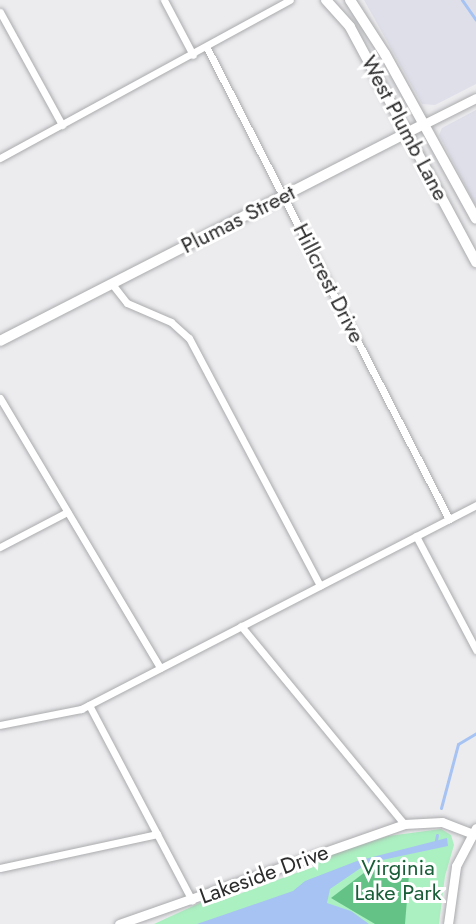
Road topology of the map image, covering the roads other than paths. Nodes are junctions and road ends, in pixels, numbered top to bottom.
1 (164, 0) edge
2 (291, 0) edge
3 (326, 0) edge
4 (350, 0) edge
5 (0, 12) edge
6 (207, 48) junction
7 (193, 55) junction
8 (476, 98) edge
9 (424, 124) junction
10 (62, 125) junction
11 (407, 131) junction
12 (0, 158) edge
13 (284, 195) junction
14 (476, 219) edge
15 (476, 262) edge
16 (112, 284) junction
17 (0, 341) edge
18 (0, 398) edge
19 (476, 505) edge
20 (67, 512) junction
21 (449, 519) junction
22 (416, 536) junction
23 (0, 547) edge
24 (320, 585) junction
25 (241, 626) junction
26 (476, 650) edge
27 (160, 668) junction
28 (89, 705) junction
29 (0, 725) edge
30 (404, 824) junction
31 (474, 830) edge
32 (157, 834) junction
33 (0, 868) edge
34 (192, 900) junction
35 (119, 924) edge
36 (448, 924) edge

1 - 7 street
2 - 6 street
3 - 11 main road, West Plumb Lane
4 - 9 main road, West Plumb Lane
5 - 10 street
6 - 7 street
6 - 13 street, Hillcrest Drive
7 - 10 street
8 - 9 street, Plumas Street
9 - 11 main road, Plumas Street
9 - 14 main road, West Plumb Lane
10 - 12 street
11 - 13 main road, Plumas Street
11 - 15 main road, West Plumb Lane
13 - 16 main road, Plumas Street
13 - 21 street, Hillcrest Drive
16 - 17 main road, Plumas Street
16 - 24 street
18 - 20 street
19 - 21 street
20 - 23 street
20 - 27 street
21 - 22 street
22 - 24 street
22 - 26 street
24 - 25 street
25 - 27 street
25 - 30 street
27 - 28 street
28 - 29 street
28 - 32 street
30 - 31 street, Lakeside Drive
30 - 34 street, Lakeside Drive
31 - 36 street
32 - 33 street
32 - 34 street
34 - 35 street, Lakeside Drive

